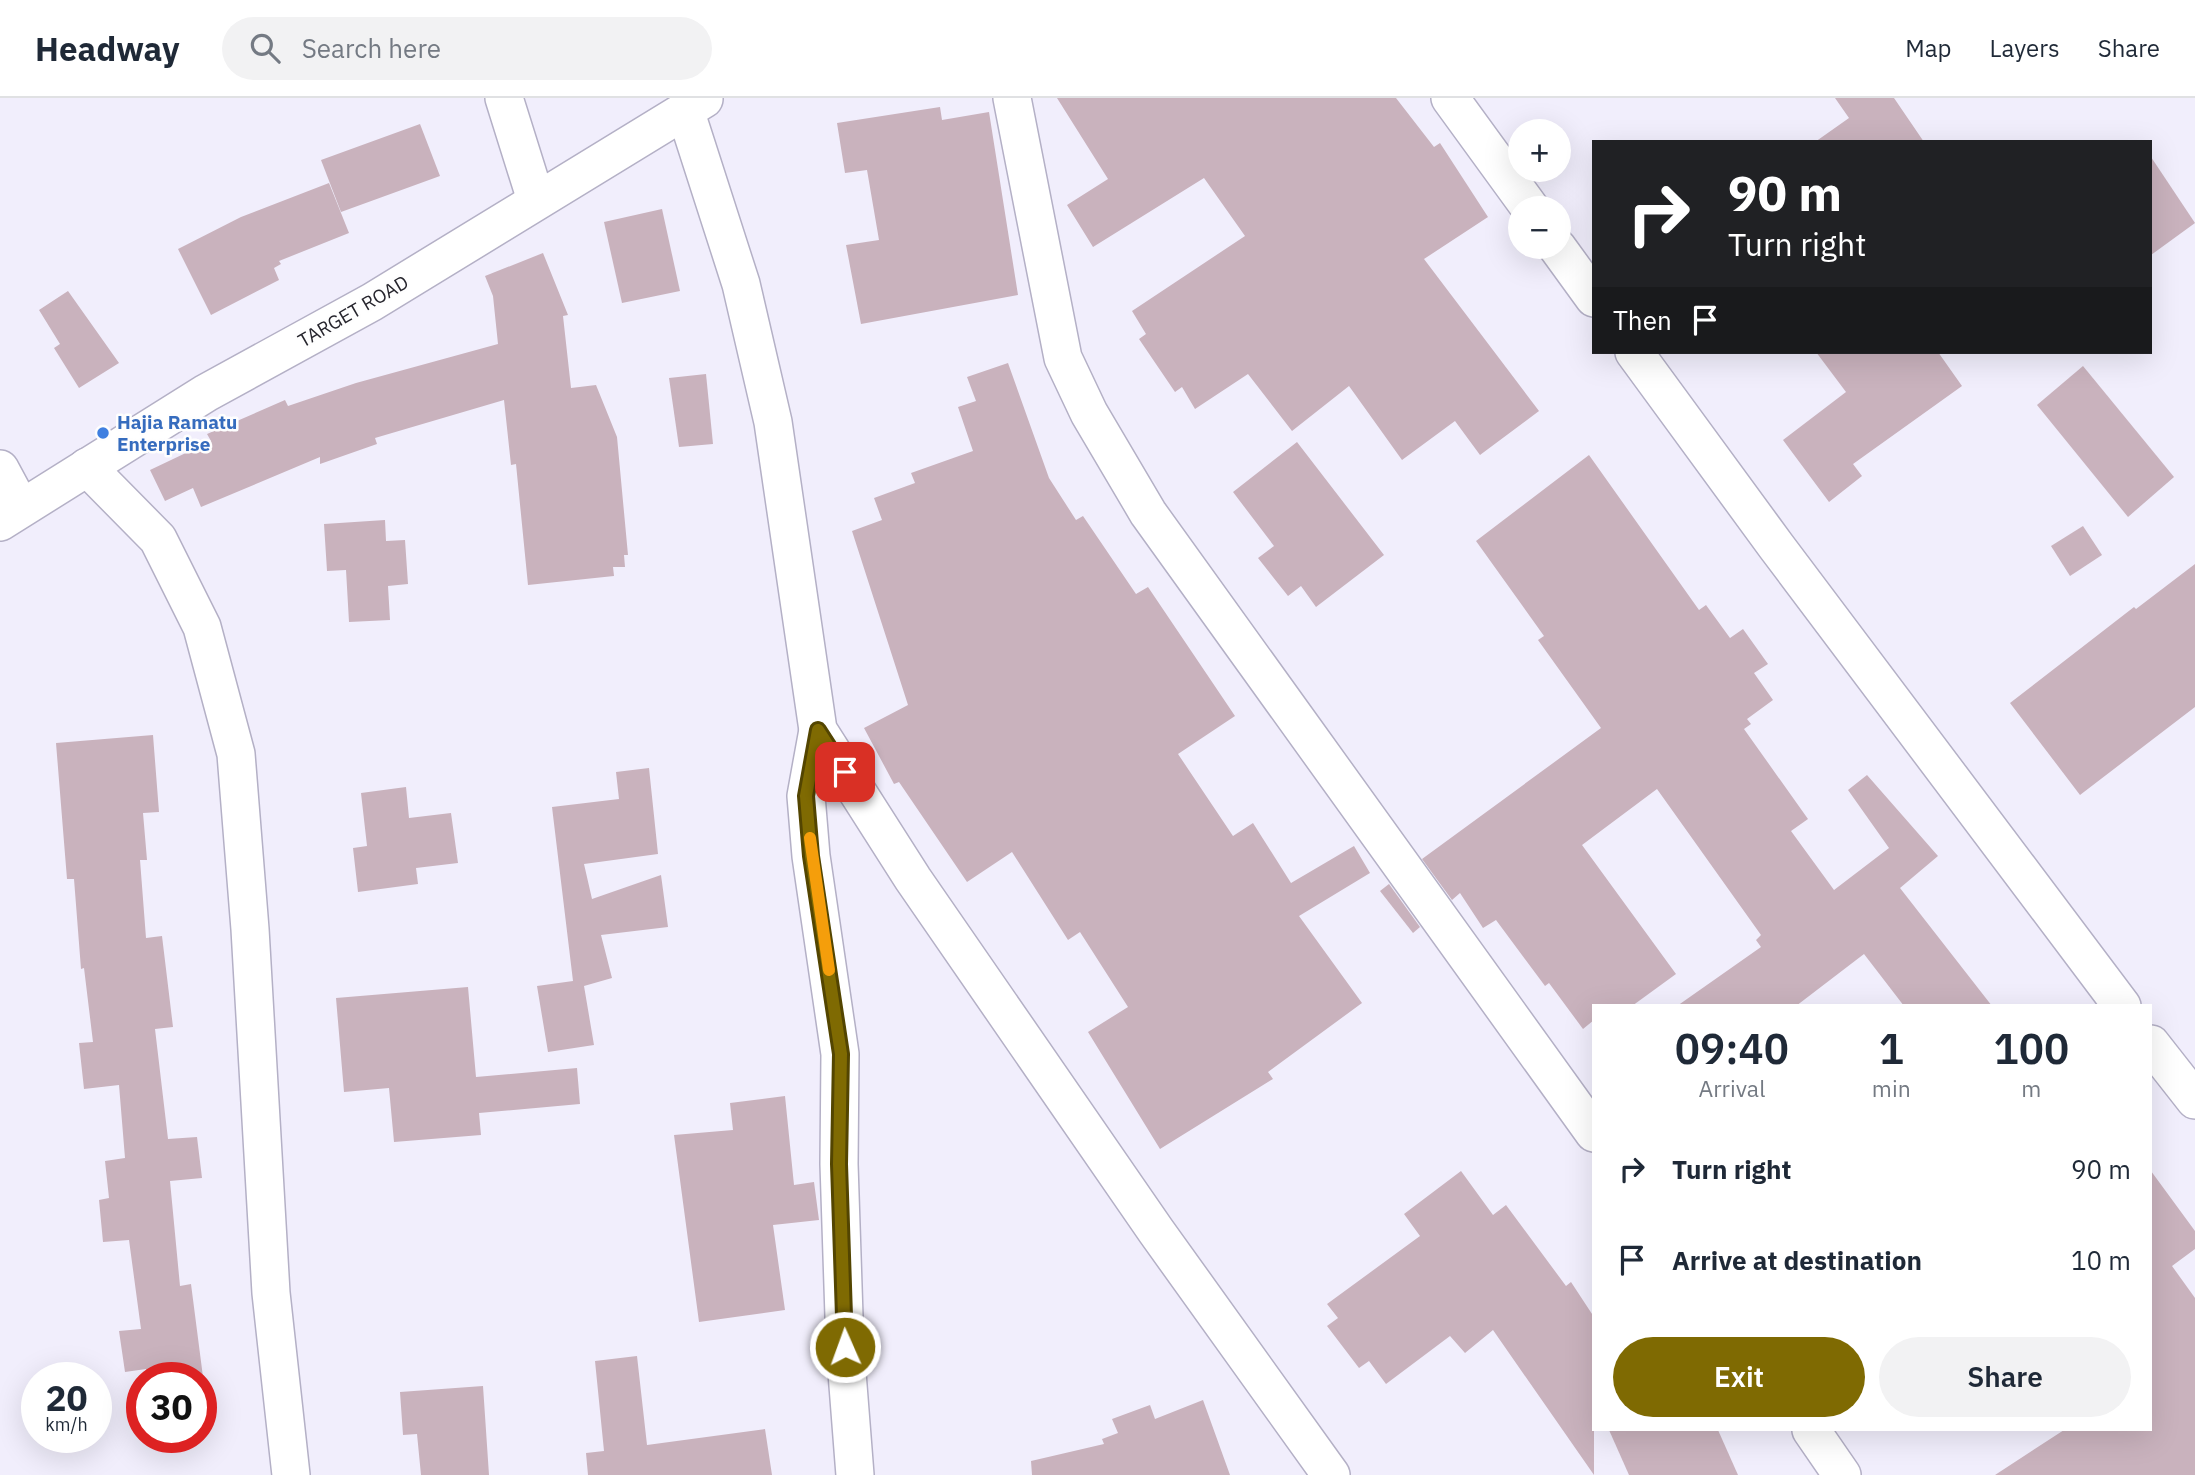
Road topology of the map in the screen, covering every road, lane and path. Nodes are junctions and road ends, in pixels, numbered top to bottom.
1 (504, 98) edge
2 (1012, 98) edge
3 (1450, 98) edge
4 (695, 104) edge
5 (1521, 196) edge
6 (536, 200) junction
7 (1566, 259) edge
8 (1592, 295) edge
9 (1635, 354) edge
10 (87, 467) junction
11 (0, 469) edge
12 (11, 515) edge
13 (818, 730) junction
14 (2120, 1004) edge
15 (2154, 1055) edge
16 (2195, 1100) edge
17 (1592, 1130) edge
18 (1812, 1431) edge
19 (292, 1475) edge
20 (855, 1475) edge
21 (1331, 1475) edge
22 (1842, 1475) edge

1 - 6 street
2 - 17 street
3 - 5 street
4 - 6 street, TARGET ROAD
4 - 13 street
6 - 10 street, TARGET ROAD
7 - 8 street
9 - 14 street
10 - 12 street, TARGET ROAD
10 - 19 street
11 - 12 street
13 - 20 street
13 - 21 street
15 - 16 street
18 - 22 street

